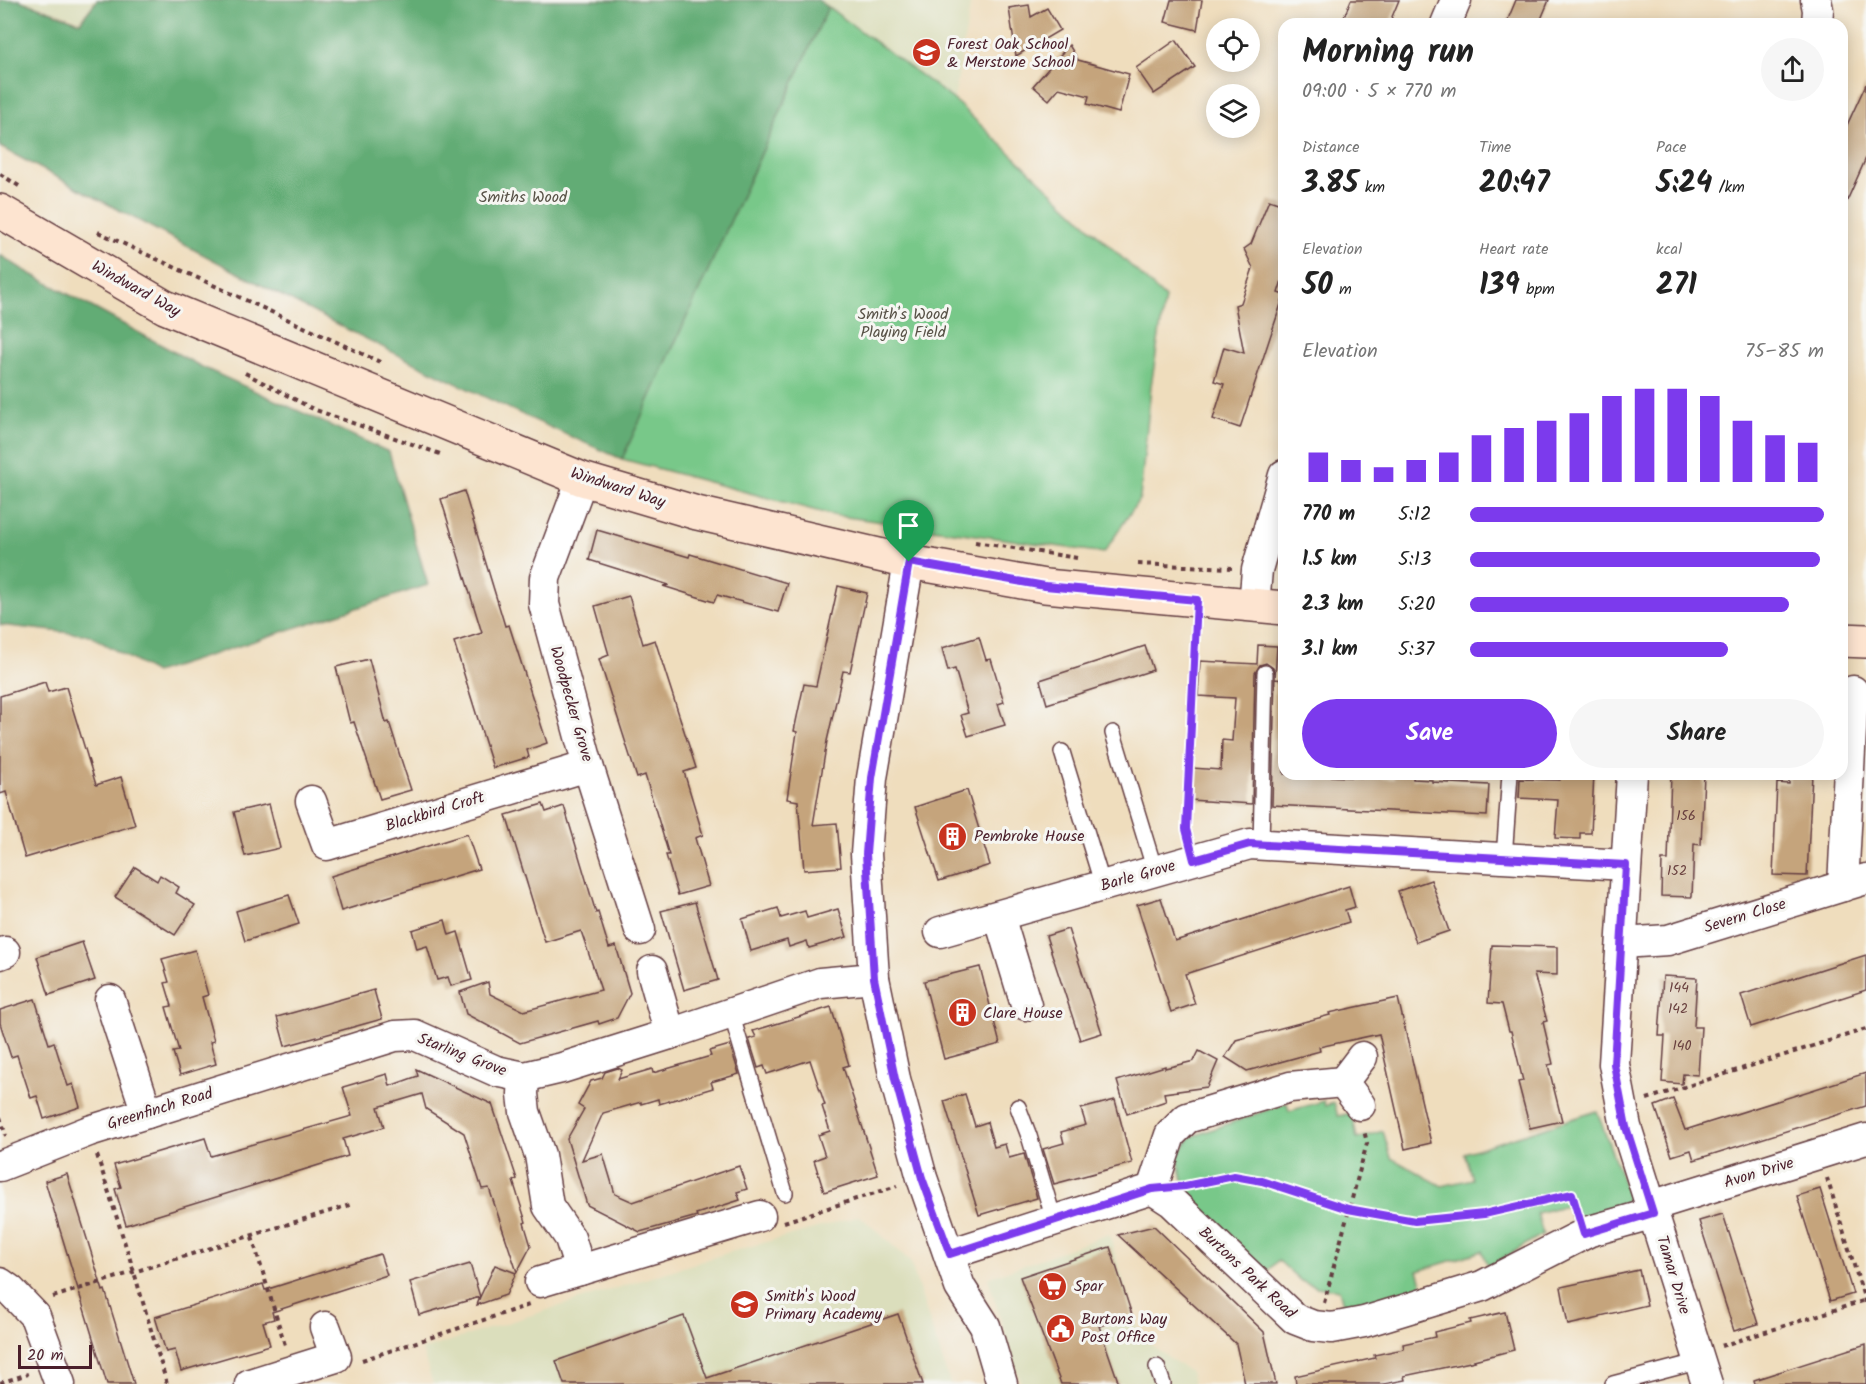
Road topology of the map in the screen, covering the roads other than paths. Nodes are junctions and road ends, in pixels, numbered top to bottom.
1 (1456, 0) edge
2 (1816, 0) edge
3 (1448, 18) edge
4 (1817, 18) edge
5 (10, 199) edge
6 (582, 479) junction
7 (1278, 496) edge
8 (909, 562) junction
9 (1269, 607) edge
10 (1848, 640) edge
11 (1866, 641) edge
12 (1265, 673) dead end
13 (1853, 691) dead end
14 (1858, 726) edge
15 (1113, 733) dead end
16 (1062, 752) dead end
17 (588, 766) junction
18 (1510, 780) edge
19 (1632, 780) edge
20 (311, 801) dead end
21 (1261, 844) junction
22 (1504, 858) junction
23 (1626, 865) junction
24 (1155, 871) junction
25 (1855, 883) edge
26 (1103, 886) junction
27 (999, 916) junction
28 (640, 930) dead end
29 (940, 932) dead end
30 (1622, 943) junction
31 (652, 971) dead end
32 (874, 978) junction
33 (110, 1000) dead end
34 (1026, 1005) dead end
35 (731, 1013) junction
36 (670, 1034) junction
37 (1362, 1057) dead end
38 (324, 1059) joint
39 (524, 1077) junction
40 (1018, 1107) dead end
41 (147, 1113) junction
42 (1866, 1140) edge
43 (0, 1166) edge
44 (1152, 1189) junction
45 (785, 1193) dead end
46 (1652, 1209) junction
47 (760, 1216) dead end
48 (1054, 1220) junction
49 (950, 1254) junction
50 (580, 1270) junction
51 (540, 1282) dead end
52 (0, 1283) edge
53 (325, 1327) dead end
54 (1701, 1366) edge
55 (1157, 1367) dead end
56 (256, 1383) edge
57 (60, 1384) edge
58 (1002, 1384) edge
59 (1162, 1384) edge
60 (1613, 1384) edge

1 - 3 street
2 - 4 street
5 - 6 street, Windward Way
6 - 8 street, Windward Way
6 - 17 street, Woodpecker Grove
7 - 9 street
8 - 9 street, Windward Way
8 - 32 street
10 - 11 street
12 - 21 lane
13 - 14 street
14 - 25 street
15 - 24 lane
16 - 26 lane
17 - 20 street, Blackbird Croft
17 - 28 street, Woodpecker Grove
18 - 22 lane
19 - 23 street, Tamar Drive
21 - 22 street, Barle Grove
21 - 24 street, Barle Grove
22 - 23 street, Barle Grove
23 - 30 street, Tamar Drive
24 - 26 street, Barle Grove
25 - 30 street, Severn Close
26 - 27 street, Barle Grove
27 - 29 street, Barle Grove
27 - 34 street
30 - 46 street, Tamar Drive
31 - 36 street
32 - 35 street, Starling Grove
32 - 49 street
33 - 41 street
35 - 36 street, Starling Grove
35 - 45 lane
36 - 39 street, Starling Grove
37 - 44 street
38 - 39 street, Starling Grove
38 - 41 street, Greenfinch Road
39 - 50 street
40 - 48 lane
41 - 43 street, Greenfinch Road
42 - 46 street, Avon Drive
44 - 46 street, Burtons Park Road
44 - 48 street
46 - 54 street, Tamar Drive
47 - 50 street
48 - 49 street
49 - 58 street
50 - 51 street
52 - 57 street
53 - 56 street
54 - 60 lane
55 - 59 lane

